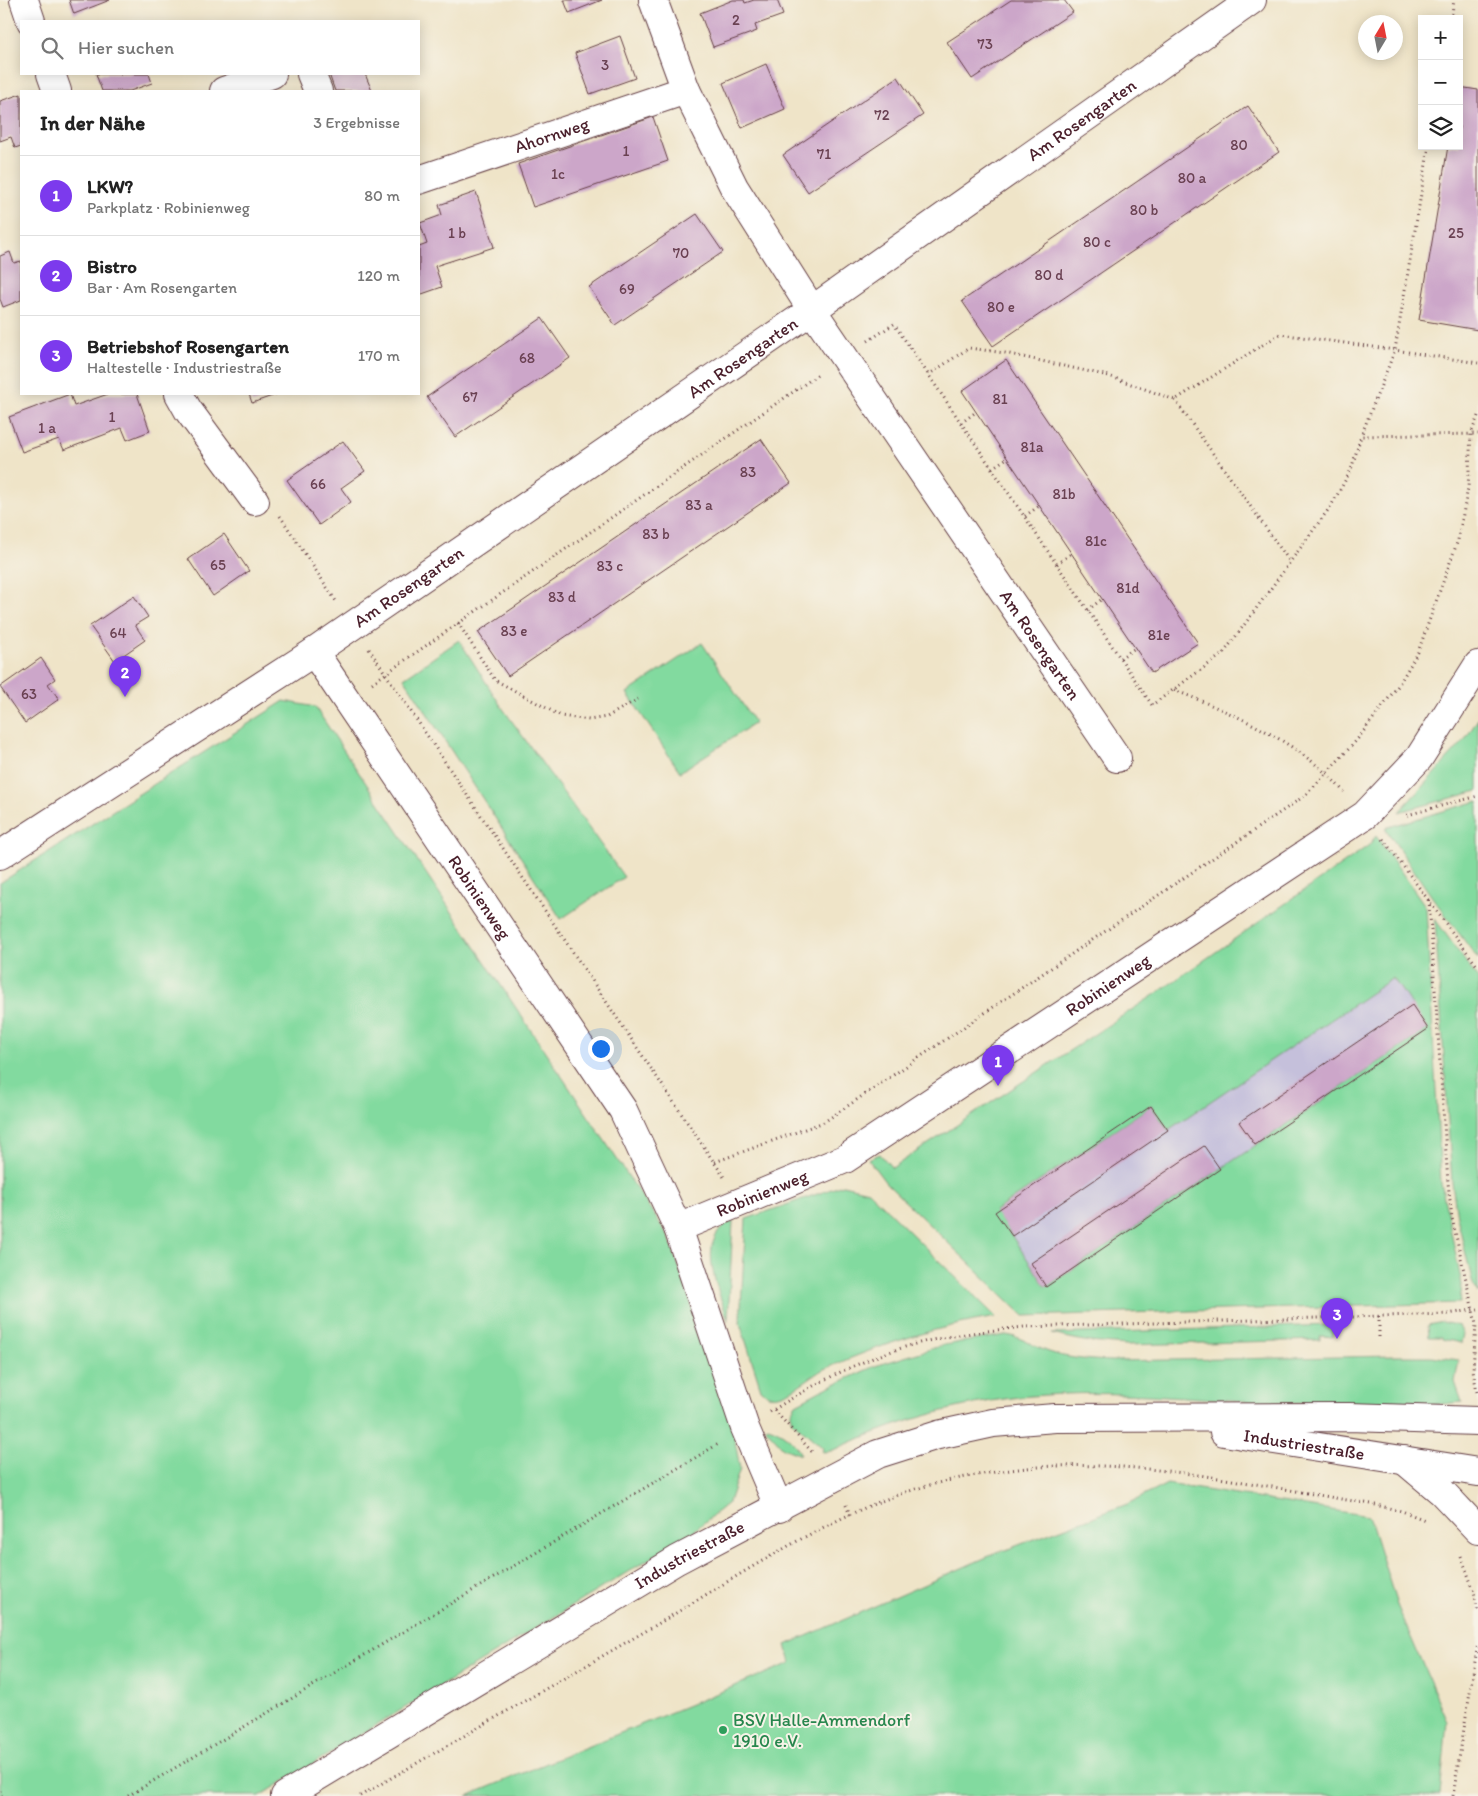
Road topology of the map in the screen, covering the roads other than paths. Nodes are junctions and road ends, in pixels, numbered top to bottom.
1 (24, 0) edge
2 (653, 0) edge
3 (1252, 0) edge
4 (32, 20) edge
5 (51, 75) edge
6 (269, 75) edge
7 (311, 75) edge
8 (57, 90) edge
9 (227, 90) edge
10 (318, 90) edge
11 (686, 90) junction
12 (420, 180) edge
13 (812, 310) junction
14 (180, 395) edge
15 (255, 501) road end
16 (314, 652) junction
17 (1478, 665) edge
18 (1117, 758) dead end
19 (0, 855) edge
20 (678, 1228) junction
21 (1131, 1417) junction
22 (1478, 1421) edge
23 (1403, 1459) junction
24 (1478, 1472) edge
25 (779, 1508) junction
26 (1478, 1530) edge
27 (285, 1796) edge

1 - 4 street
2 - 11 street
3 - 13 street, Am Rosengarten
5 - 8 street
6 - 9 street
7 - 10 street
11 - 12 street, Ahornweg
11 - 13 street
13 - 16 street, Am Rosengarten
13 - 18 street, Am Rosengarten
14 - 15 street
16 - 19 street, Am Rosengarten
16 - 20 street, Robinienweg
17 - 20 street, Robinienweg
20 - 25 street, Robinienweg
21 - 22 street, Industriestraße
21 - 23 street, Industriestraße
21 - 25 street, Industriestraße
23 - 24 street, Industriestraße
23 - 26 street
25 - 27 street, Industriestraße

